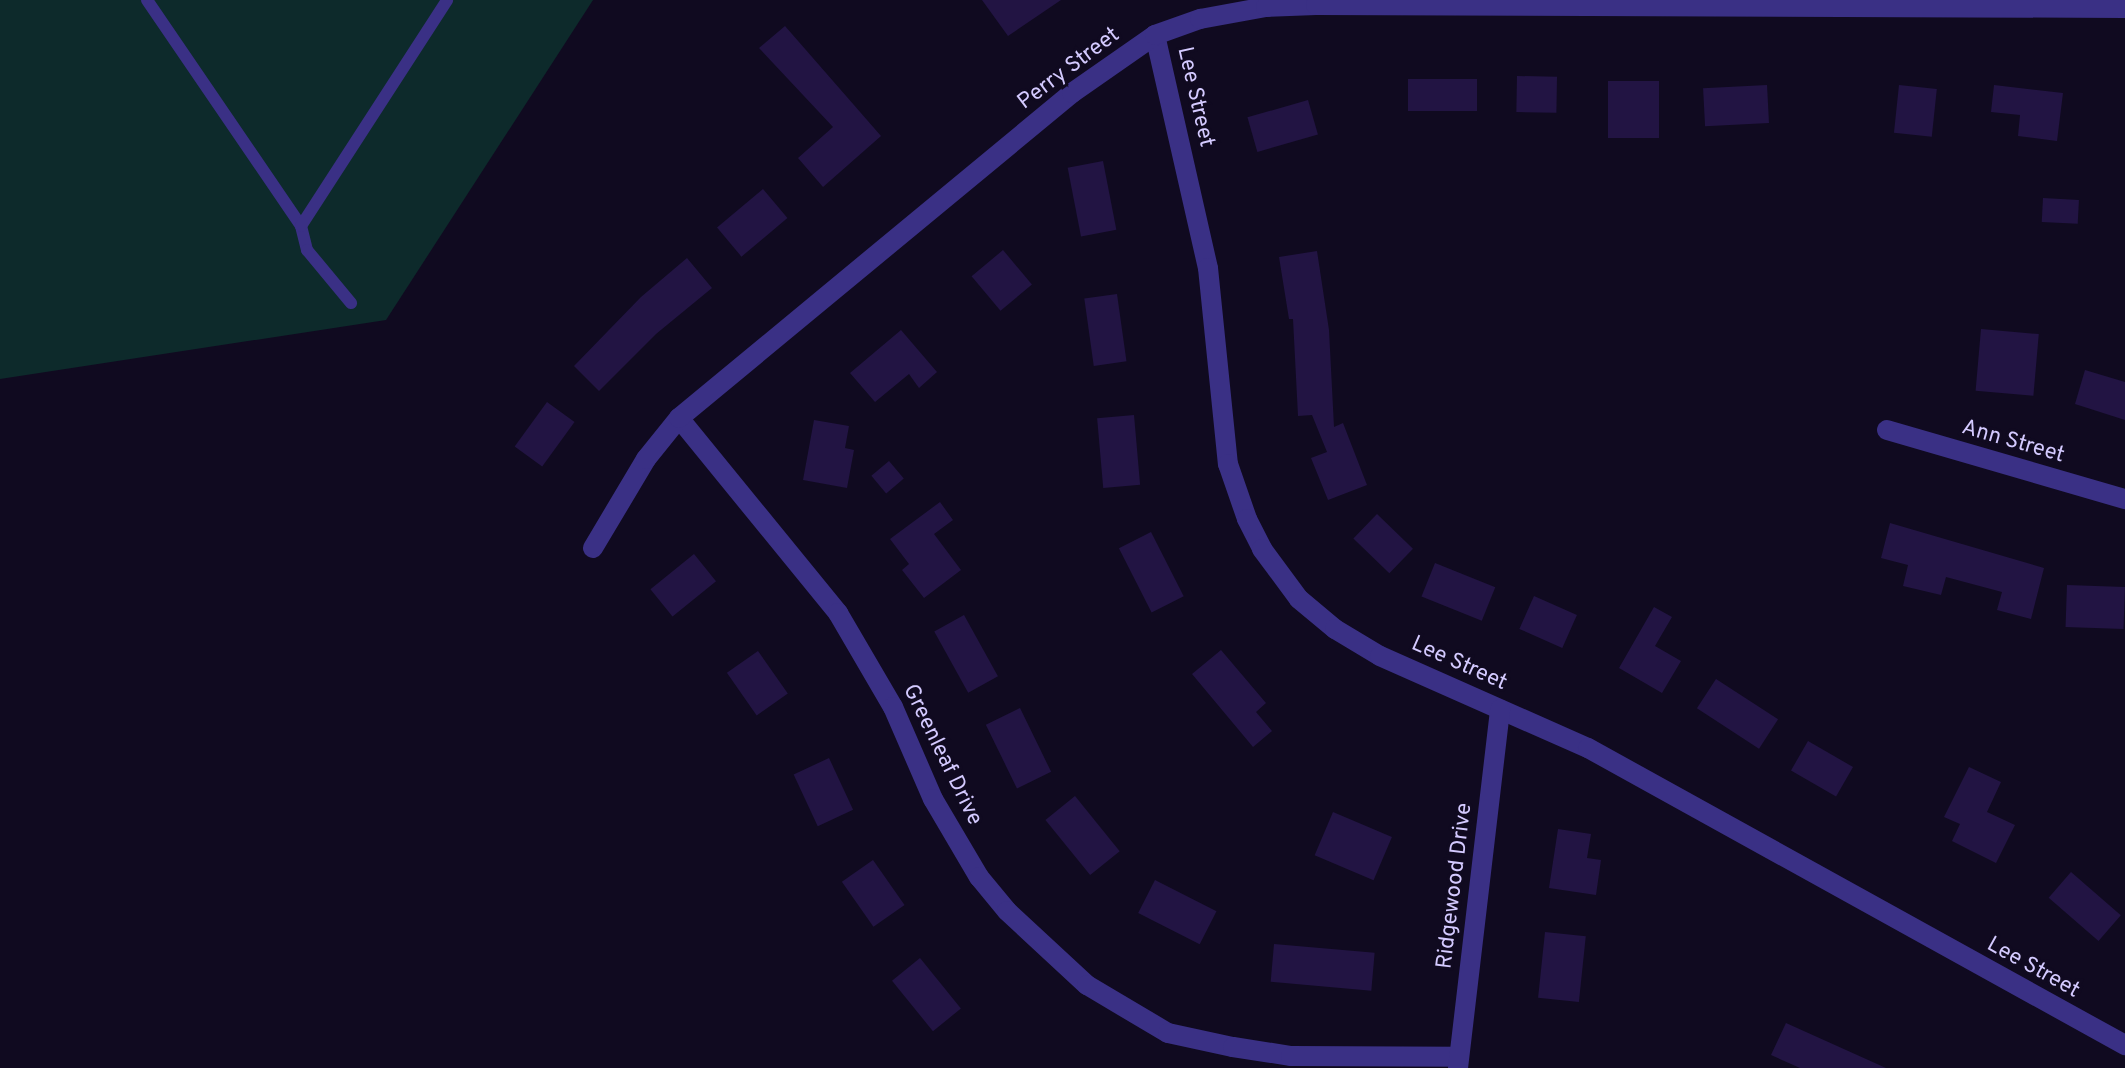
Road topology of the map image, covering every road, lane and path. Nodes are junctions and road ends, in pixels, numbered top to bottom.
1 (147, 0) edge
2 (447, 0) edge
3 (1316, 2) edge
4 (2125, 8) edge
5 (1155, 35) junction
6 (301, 226) junction
7 (351, 303) dead end
8 (679, 418) junction
9 (1887, 430) dead end
10 (2125, 499) edge
11 (593, 548) dead end
12 (1500, 709) junction
13 (2125, 1045) edge
14 (1458, 1062) edge

1 - 6 lane
2 - 6 lane
3 - 4 street, Perry Street
3 - 5 street, Perry Street
5 - 8 street, Perry Street
5 - 12 street, Lee Street
6 - 7 lane
8 - 11 street, Perry Street
8 - 14 street, Greenleaf Drive
9 - 10 street, Ann Street
12 - 13 street, Lee Street
12 - 14 street, Ridgewood Drive

